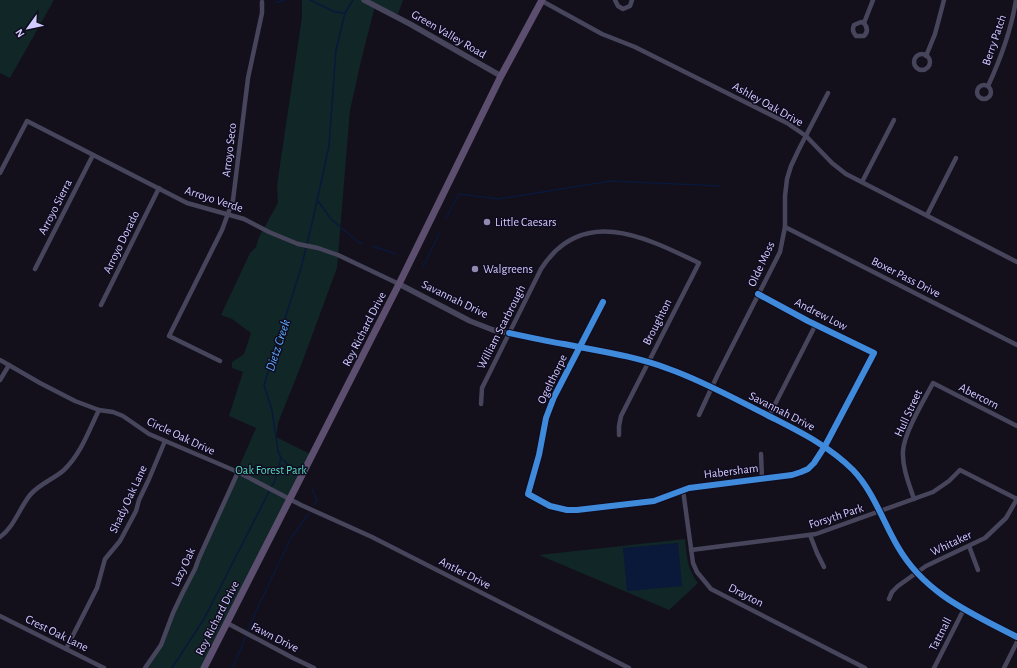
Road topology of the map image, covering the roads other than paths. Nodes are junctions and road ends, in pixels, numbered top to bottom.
1 (615, 0) edge
2 (632, 0) edge
3 (873, 0) edge
4 (944, 0) edge
5 (1016, 0) edge
6 (366, 1) edge
7 (542, 1) edge
8 (262, 2) dead end
9 (864, 23) dead end
10 (926, 56) dead end
11 (501, 76) junction
12 (988, 86) dead end
13 (828, 93) dead end
14 (894, 120) dead end
15 (806, 136) junction
16 (93, 155) junction
17 (956, 158) dead end
18 (0, 173) edge
19 (862, 182) junction
20 (159, 188) junction
21 (229, 213) junction
22 (927, 215) junction
23 (785, 227) junction
24 (1017, 262) edge
25 (699, 263) joint
26 (35, 269) dead end
27 (399, 284) junction
28 (758, 294) junction
29 (603, 302) dead end
30 (101, 305) dead end
31 (816, 324) junction
32 (509, 333) junction
33 (1017, 345) edge
34 (580, 347) junction
35 (874, 354) joint
36 (0, 360) edge
37 (220, 361) dead end
38 (648, 362) junction
39 (10, 365) junction
40 (0, 380) edge
41 (933, 384) joint
42 (712, 387) junction
43 (481, 404) dead end
44 (99, 410) junction
45 (699, 415) dead end
46 (769, 416) junction
47 (1017, 426) edge
48 (619, 435) dead end
49 (165, 441) junction
50 (825, 446) junction
51 (761, 454) dead end
52 (238, 472) junction
53 (762, 479) junction
54 (683, 490) junction
55 (528, 494) joint
56 (290, 498) junction
57 (914, 499) junction
58 (1017, 499) edge
59 (880, 512) junction
60 (810, 535) junction
61 (0, 537) edge
62 (969, 546) junction
63 (691, 550) junction
64 (824, 567) dead end
65 (978, 570) dead end
66 (916, 572) junction
67 (889, 599) dead end
68 (964, 609) junction
69 (0, 616) edge
70 (227, 623) junction
71 (1017, 637) edge
72 (1017, 642) edge
73 (66, 649) junction
74 (104, 668) edge
75 (145, 668) edge
76 (204, 668) edge
77 (314, 668) edge
78 (629, 668) edge
79 (865, 668) edge
80 (934, 668) edge
81 (1004, 668) edge

1 - 2 street
3 - 9 street
4 - 10 street
5 - 12 street, Berry Patch
6 - 11 street, Green Valley Road
7 - 11 main road, Roy Richard Drive
7 - 15 street, Ashley Oak Drive
8 - 21 street, Arroyo Seco
11 - 27 main road, Roy Richard Drive
13 - 15 street, Olde Moss
14 - 19 street
15 - 19 street, Ashley Oak Drive
15 - 23 street, Olde Moss
16 - 18 street, Arroyo Verde
16 - 20 street, Arroyo Verde
16 - 26 street, Arroyo Sierra
17 - 22 street
19 - 22 street, Ashley Oak Drive
20 - 21 street, Arroyo Verde
20 - 30 street, Arroyo Dorado
21 - 27 street, Arroyo Verde
21 - 37 street, Arroyo Seco
22 - 24 street, Ashley Oak Drive
23 - 28 street, Olde Moss
23 - 33 street, Boxer Pass Drive
25 - 32 street, William Scarbrough
25 - 38 street, Broughton
27 - 32 street, Savannah Drive
27 - 56 main road, Roy Richard Drive
28 - 31 street, Andrew Low
28 - 42 street, Olde Moss
29 - 34 street, Ogelthorpe
31 - 35 street, Andrew Low
31 - 46 street
32 - 34 street, Savannah Drive
32 - 43 street, William Scarbrough
34 - 38 street, Savannah Drive
34 - 55 street, Ogelthorpe
35 - 50 street, Habersham
36 - 39 street, Circle Oak Drive
38 - 42 street, Savannah Drive
38 - 48 street, Broughton
39 - 40 street
39 - 44 street, Circle Oak Drive
41 - 47 street, Abercorn
41 - 57 street, Hull Street
42 - 45 street, Olde Moss
42 - 46 street, Savannah Drive
44 - 49 street, Circle Oak Drive
44 - 61 street
46 - 50 street, Savannah Drive
49 - 52 street, Circle Oak Drive
49 - 73 street, Shady Oak Lane
50 - 53 street, Habersham
50 - 59 street, Savannah Drive
51 - 53 street
52 - 56 street, Circle Oak Drive
52 - 75 street, Lazy Oak
53 - 54 street, Habersham
54 - 55 street, Habersham
54 - 63 street, Drayton
56 - 70 main road, Roy Richard Drive
56 - 78 street, Antler Drive
57 - 58 street, Forsyth Park
57 - 59 street, Forsyth Park
58 - 62 street, Whitaker
59 - 60 street, Forsyth Park
59 - 66 street, Savannah Drive
60 - 63 street, Forsyth Park
60 - 64 street
62 - 65 street
62 - 66 street, Whitaker
63 - 79 street, Drayton
66 - 67 street, Whitaker
66 - 68 street, Savannah Drive
68 - 71 street, Savannah Drive
68 - 80 street, Tattnall
69 - 73 street, Crest Oak Lane
70 - 76 main road, Roy Richard Drive
70 - 77 street, Fawn Drive
72 - 81 street
73 - 74 street, Crest Oak Lane

